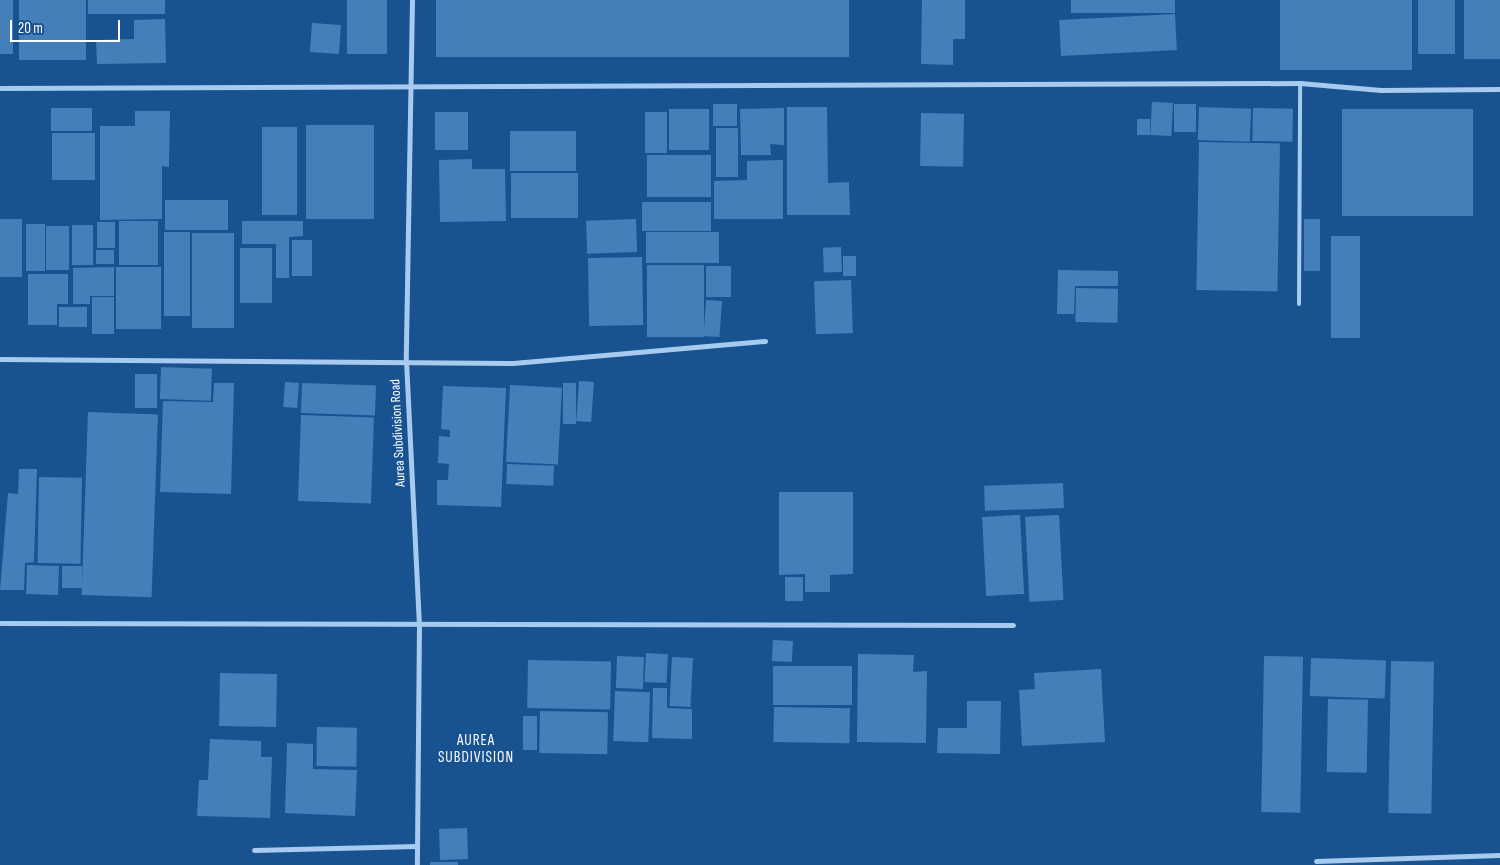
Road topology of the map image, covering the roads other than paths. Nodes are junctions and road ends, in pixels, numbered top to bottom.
1 (412, 0) edge
2 (1300, 83) junction
3 (412, 84) junction
4 (0, 88) edge
5 (1500, 89) edge
6 (1299, 304) dead end
7 (765, 341) dead end
8 (0, 358) edge
9 (406, 360) junction
10 (0, 622) edge
11 (419, 623) junction
12 (1013, 625) dead end
13 (417, 846) junction
14 (254, 850) dead end
15 (1500, 855) edge
16 (1316, 861) dead end
17 (417, 865) edge

1 - 3 street, Aurea Subdivision Road
2 - 3 street
2 - 5 street
2 - 6 lane
3 - 4 street
3 - 9 street, Aurea Subdivision Road
7 - 9 street
8 - 9 street
9 - 11 street, Aurea Subdivision Road
10 - 11 street
11 - 12 street
11 - 13 street, Aurea Subdivision Road
13 - 14 street
13 - 17 street, Aurea Subdivision Road
15 - 16 street

